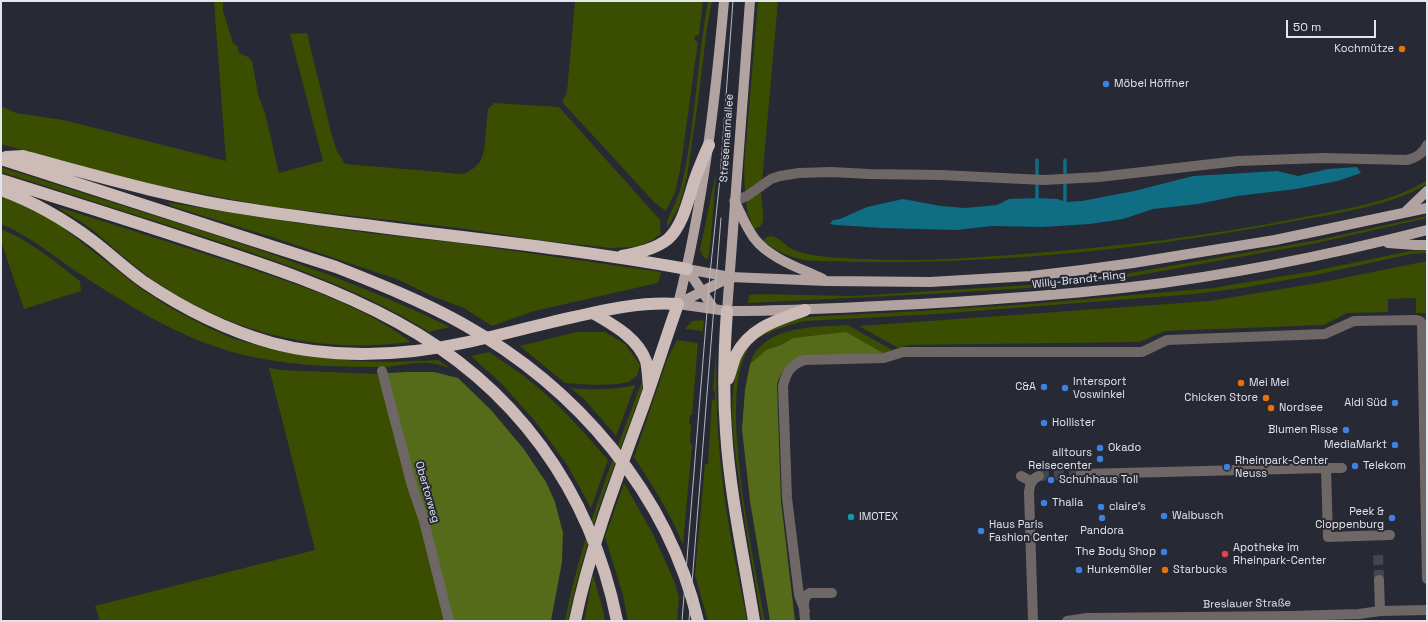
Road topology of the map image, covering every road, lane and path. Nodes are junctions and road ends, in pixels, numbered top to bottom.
1 (724, 1) edge
2 (750, 1) edge
3 (709, 144) junction
4 (1427, 145) edge
5 (1, 158) edge
6 (1, 180) edge
7 (1, 190) edge
8 (1427, 191) edge
9 (734, 201) junction
10 (1427, 208) edge
11 (1404, 214) junction
12 (1427, 230) edge
13 (1380, 242) junction
14 (1427, 245) edge
15 (614, 257) junction
16 (687, 269) junction
17 (730, 277) junction
18 (827, 281) junction
19 (702, 292) junction
20 (678, 304) junction
21 (714, 309) junction
22 (805, 310) junction
23 (727, 311) junction
24 (593, 313) junction
25 (382, 371) dead end
26 (649, 391) junction
27 (724, 391) junction
28 (1426, 452) edge
29 (1326, 468) junction
30 (1342, 468) dead end
31 (1081, 474) tunnel mouth
32 (1021, 476) dead end
33 (1390, 535) dead end
34 (1427, 579) edge
35 (1379, 580) tunnel mouth
36 (832, 593) dead end
37 (1427, 610) edge
38 (1380, 611) junction
39 (805, 616) edge
40 (1291, 618) edge
41 (1205, 619) edge
42 (449, 621) edge
43 (575, 621) edge
44 (617, 621) edge
45 (698, 621) edge
46 (754, 621) edge
47 (1033, 621) edge
48 (1067, 621) edge

1 - 3 main road, Stresemannallee
2 - 9 main road, Stresemannallee
3 - 15 highway
3 - 16 main road, Stresemannallee
4 - 9 street
5 - 15 highway
5 - 45 highway
6 - 44 highway
7 - 24 highway
8 - 11 main road
9 - 17 main road, Stresemannallee
9 - 18 main road
10 - 11 main road, Willy-Brandt-Ring
11 - 18 main road, Willy-Brandt-Ring
12 - 13 main road, Willy-Brandt-Ring
13 - 14 main road
13 - 22 main road, Willy-Brandt-Ring
15 - 16 highway
16 - 17 main road, Willy-Brandt-Ring
16 - 19 main road
16 - 20 main road, Stresemannallee
17 - 18 main road, Willy-Brandt-Ring
17 - 19 main road
17 - 23 main road, Stresemannallee
19 - 20 main road
19 - 21 main road
20 - 21 main road, Willy-Brandt-Ring
20 - 24 highway
20 - 26 highway
21 - 23 main road, Willy-Brandt-Ring
22 - 23 main road, Willy-Brandt-Ring
22 - 27 highway
23 - 27 highway
24 - 26 highway
25 - 42 street, Obertorweg
26 - 43 highway
27 - 46 highway
28 - 34 street
28 - 39 street
29 - 30 street
29 - 31 street
29 - 33 street
32 - 47 street
35 - 38 street
36 - 39 street
37 - 38 street, Breslauer Straße
38 - 40 street, Breslauer Straße
40 - 41 street, Breslauer Straße
41 - 48 street, Breslauer Straße

